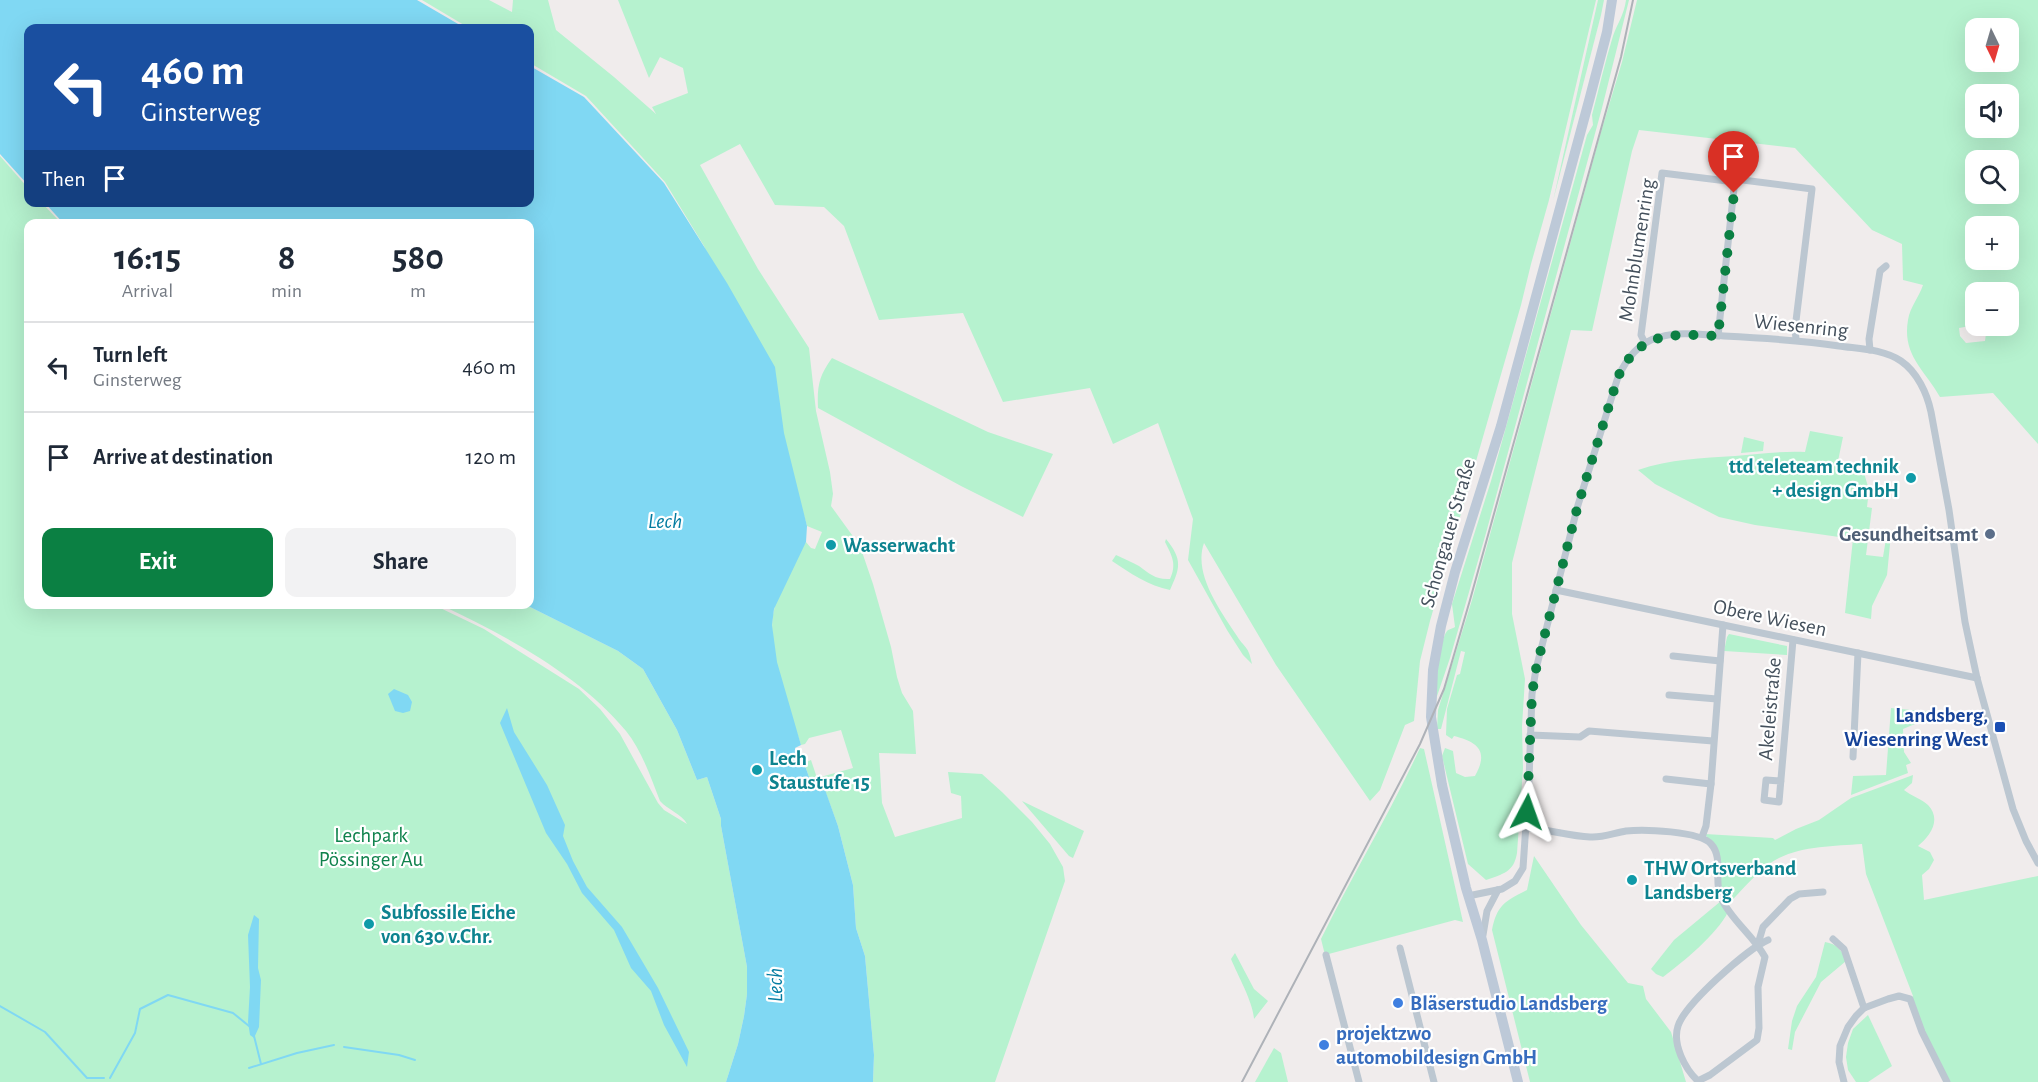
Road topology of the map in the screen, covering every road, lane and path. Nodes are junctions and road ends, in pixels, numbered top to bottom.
1 (1612, 0) edge
2 (1735, 179) junction
3 (1886, 266) dead end
4 (1718, 336) junction
5 (1796, 339) junction
6 (1645, 343) junction
7 (1870, 350) junction
8 (1556, 590) junction
9 (1723, 625) junction
10 (1793, 640) junction
11 (1858, 653) junction
12 (1673, 656) dead end
13 (1720, 661) junction
14 (1977, 678) junction
15 (1669, 695) dead end
16 (1717, 699) junction
17 (1530, 735) junction
18 (1713, 741) junction
19 (1853, 757) dead end
20 (1666, 780) dead end
21 (1781, 781) dead end
22 (1711, 784) junction
23 (1526, 828) junction
24 (1702, 837) junction
25 (2038, 863) edge
26 (1498, 890) junction
27 (1823, 891) dead end
28 (1468, 896) junction
29 (1833, 939) dead end
30 (1482, 940) junction
31 (1768, 940) dead end
32 (1758, 944) junction
33 (1400, 948) dead end
34 (1326, 955) dead end
35 (1864, 1008) junction
36 (1359, 1082) edge
37 (1434, 1082) edge
38 (1518, 1082) edge
39 (1844, 1082) edge
40 (1947, 1082) edge

1 - 28 main road, Schongauer Straße
2 - 4 street
2 - 5 street, Mohnblumenring
2 - 6 street, Mohnblumenring
3 - 7 street
4 - 5 street, Wiesenring
4 - 6 street, Wiesenring
5 - 7 street, Wiesenring
6 - 8 street, Wiesenring
7 - 14 street, Wiesenring
8 - 9 street, Obere Wiesen
8 - 17 street, Wiesenring
9 - 10 street, Obere Wiesen
9 - 13 street
10 - 11 street, Obere Wiesen
10 - 21 street, Akeleistraße
11 - 14 street, Obere Wiesen
11 - 19 street
12 - 13 street
13 - 16 street
14 - 25 street, Wiesenring
15 - 16 street
16 - 18 street
17 - 18 street
17 - 23 street, Wiesenring
18 - 22 street
20 - 22 street
22 - 24 street
23 - 24 street
23 - 26 street, Wiesenring
24 - 32 street
26 - 28 street, Wiesenring
26 - 30 street, Wiesenring
27 - 32 street
28 - 30 main road, Schongauer Straße
29 - 35 street
30 - 38 main road, Schongauer Straße
31 - 32 street
32 - 32 street
33 - 37 street
34 - 36 street
35 - 39 street
35 - 40 street

